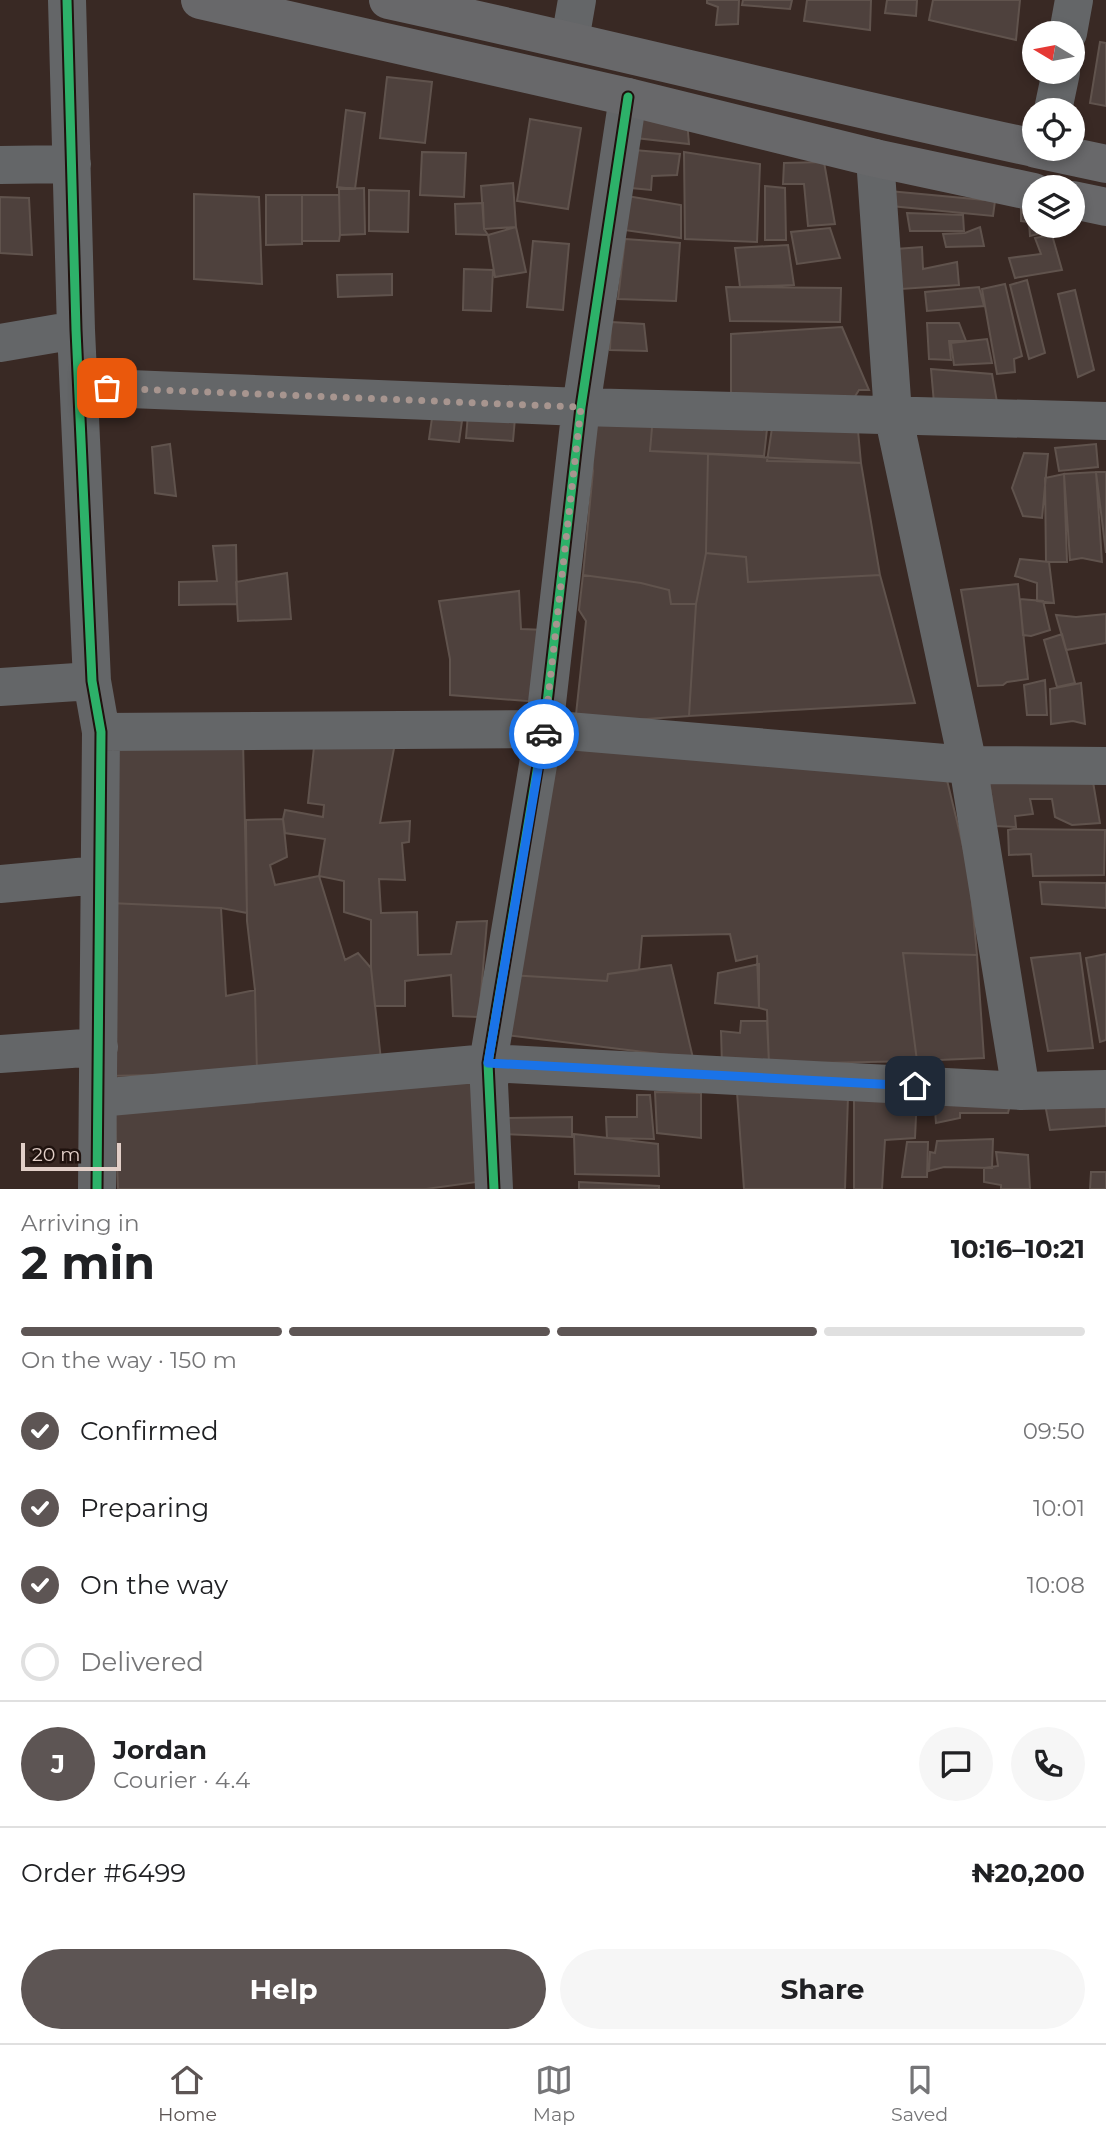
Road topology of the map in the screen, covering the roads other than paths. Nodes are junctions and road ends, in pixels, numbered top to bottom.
1 (67, 0) edge
2 (200, 0) edge
3 (388, 0) edge
4 (577, 0) edge
5 (1074, 0) edge
6 (1070, 21) edge
7 (570, 40) junction
8 (628, 97) junction
9 (1022, 145) edge
10 (875, 158) junction
11 (1085, 159) edge
12 (72, 164) junction
13 (1106, 164) edge
14 (0, 165) edge
15 (1022, 189) edge
16 (1085, 203) edge
17 (1106, 207) edge
18 (76, 330) junction
19 (0, 343) edge
20 (79, 387) junction
21 (581, 407) junction
22 (893, 414) junction
23 (1106, 421) edge
24 (92, 681) junction
25 (0, 687) edge
26 (544, 729) junction
27 (100, 732) junction
28 (968, 765) junction
29 (1106, 766) edge
30 (99, 875) junction
31 (0, 884) edge
32 (99, 1047) junction
33 (0, 1054) edge
34 (488, 1063) junction
35 (1106, 1089) edge
36 (1021, 1091) junction
37 (98, 1098) junction
38 (97, 1189) edge
39 (494, 1189) edge

1 - 12 street
2 - 8 main road
3 - 7 main road
4 - 7 street
5 - 6 street
7 - 9 main road
8 - 10 main road
8 - 21 street
10 - 15 main road
10 - 22 street
11 - 13 main road
12 - 14 street
12 - 18 street
16 - 17 main road
18 - 19 street
18 - 20 street
20 - 21 street
20 - 24 street
21 - 22 street
21 - 26 street
22 - 23 street
22 - 28 street
24 - 25 street
24 - 27 street
26 - 27 street
26 - 28 street
26 - 34 street
27 - 30 street
28 - 29 street
28 - 36 street
30 - 31 street
30 - 32 street
32 - 33 street
32 - 37 street
34 - 36 street
34 - 37 street
34 - 39 street
35 - 36 street
37 - 38 street

